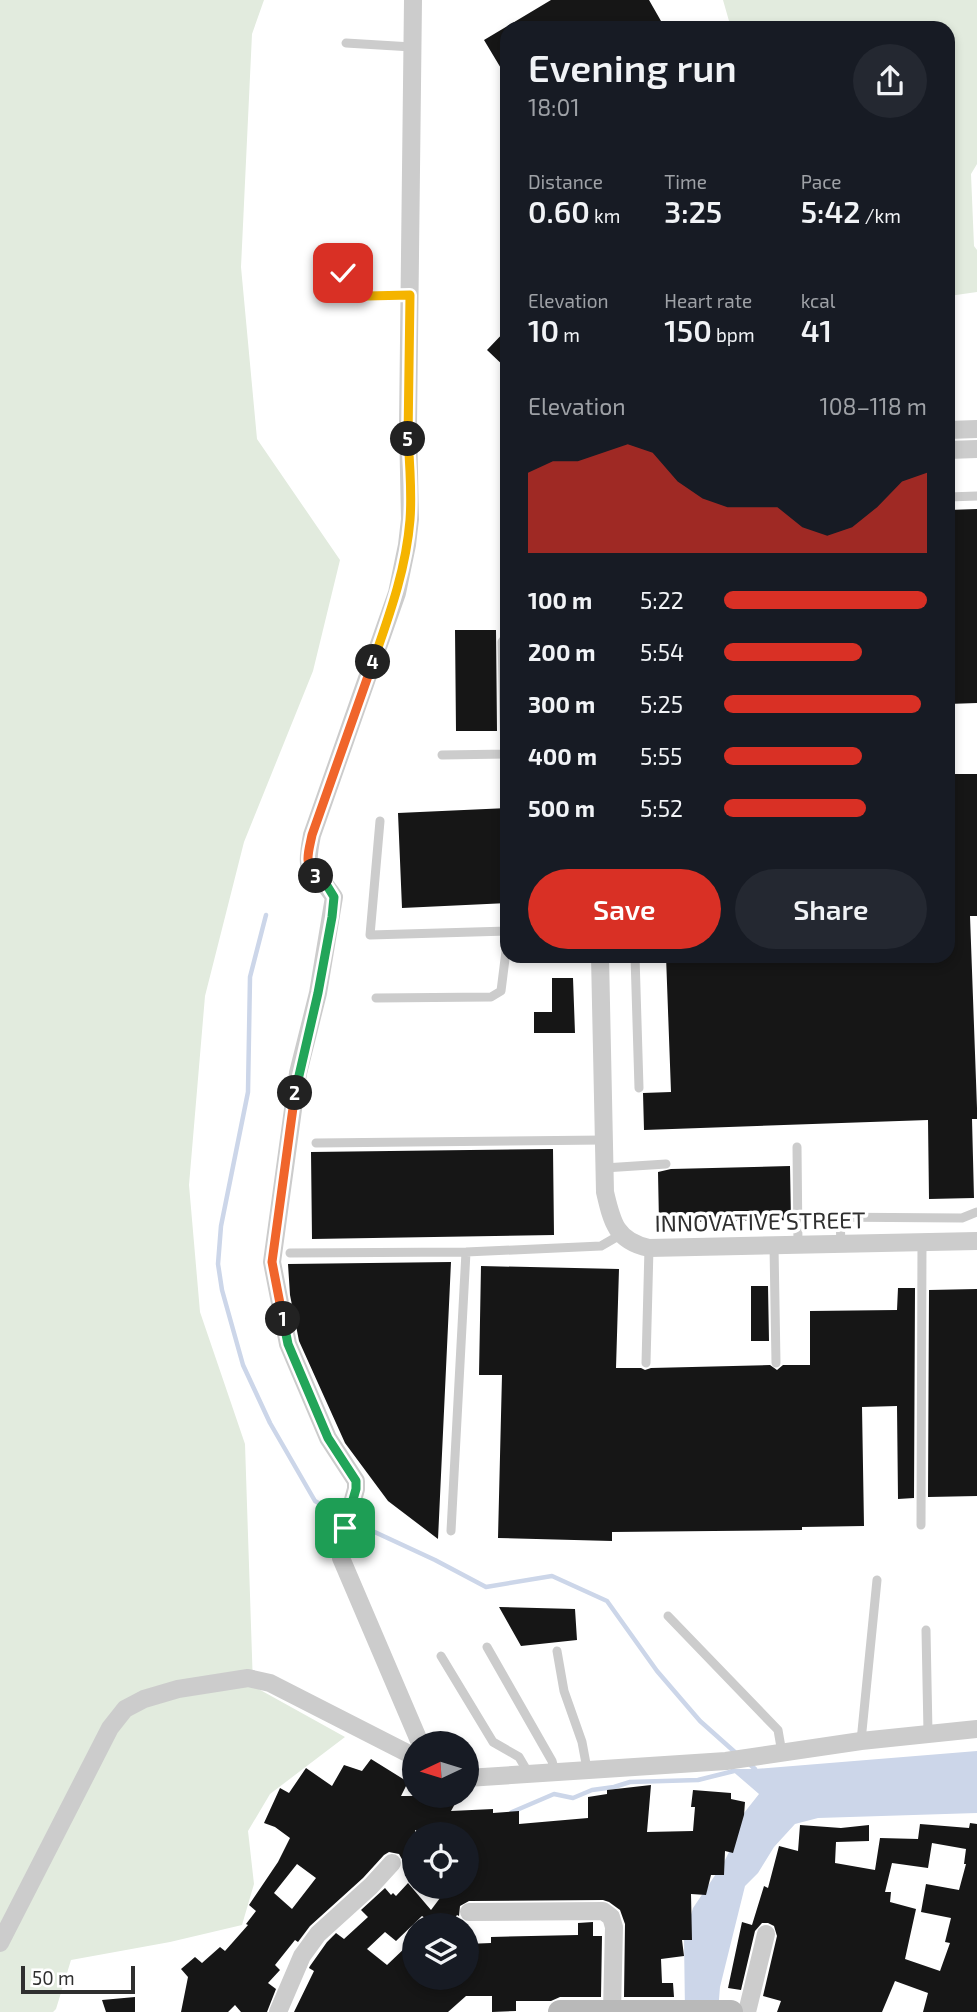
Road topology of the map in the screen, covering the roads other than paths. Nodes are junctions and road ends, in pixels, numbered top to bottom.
1 (413, 0) edge
2 (346, 43) dead end
3 (412, 47) junction
4 (333, 272) dead end
5 (410, 295) junction
6 (977, 429) edge
7 (955, 430) edge
8 (977, 449) edge
9 (955, 450) edge
10 (977, 496) edge
11 (955, 497) edge
12 (500, 754) edge
13 (442, 755) dead end
14 (380, 821) dead end
15 (500, 933) edge
16 (504, 963) edge
17 (600, 963) edge
18 (635, 963) edge
19 (376, 998) dead end
20 (639, 1088) dead end
21 (604, 1140) junction
22 (316, 1143) dead end
23 (797, 1147) dead end
24 (666, 1164) dead end
25 (604, 1168) junction
26 (977, 1212) edge
27 (819, 1217) dead end
28 (840, 1217) junction
29 (620, 1235) junction
30 (977, 1241) edge
31 (922, 1242) junction
32 (798, 1245) junction
33 (841, 1245) junction
34 (774, 1246) junction
35 (649, 1248) junction
36 (466, 1252) junction
37 (290, 1253) dead end
38 (646, 1363) dead end
39 (776, 1363) dead end
40 (921, 1525) dead end
41 (451, 1531) dead end
42 (877, 1580) dead end
43 (668, 1616) dead end
44 (926, 1630) dead end
45 (487, 1647) dead end
46 (557, 1651) dead end
47 (441, 1656) dead end
48 (977, 1729) edge
49 (415, 1731) edge
50 (928, 1733) junction
51 (861, 1741) junction
52 (402, 1751) edge
53 (782, 1753) junction
54 (587, 1769) junction
55 (555, 1772) junction
56 (529, 1774) junction
57 (480, 1778) edge
58 (392, 1863) dead end
59 (469, 1912) dead end
60 (766, 1934) dead end
61 (0, 1943) edge
62 (612, 2011) edge
63 (685, 2011) edge
64 (726, 2011) edge
65 (278, 2012) edge
66 (560, 2012) edge
67 (747, 2012) edge

1 - 3 street
2 - 3 lane
3 - 5 street
4 - 5 lane
5 - 49 street
6 - 7 street
8 - 9 street
10 - 11 lane
12 - 13 lane
14 - 15 lane
16 - 19 lane
17 - 21 street
18 - 20 lane
21 - 22 lane
21 - 25 street
23 - 32 lane
24 - 25 lane
25 - 29 street
26 - 28 lane
27 - 28 lane
28 - 33 lane
29 - 35 street, INNOVATIVE STREET
29 - 36 lane
30 - 31 street, INNOVATIVE STREET
31 - 33 street, INNOVATIVE STREET
31 - 40 lane
32 - 33 street, INNOVATIVE STREET
32 - 34 street, INNOVATIVE STREET
34 - 35 street, INNOVATIVE STREET
34 - 39 lane
35 - 38 lane
36 - 37 lane
36 - 41 lane
42 - 51 lane
43 - 53 lane
44 - 50 lane
45 - 55 lane
46 - 54 lane
47 - 56 lane
48 - 50 street
50 - 51 street
51 - 53 street
52 - 61 street
53 - 54 street
54 - 55 street
55 - 56 street
56 - 57 street
58 - 65 street
59 - 62 street
60 - 67 street
62 - 63 street
62 - 66 street
63 - 64 street

